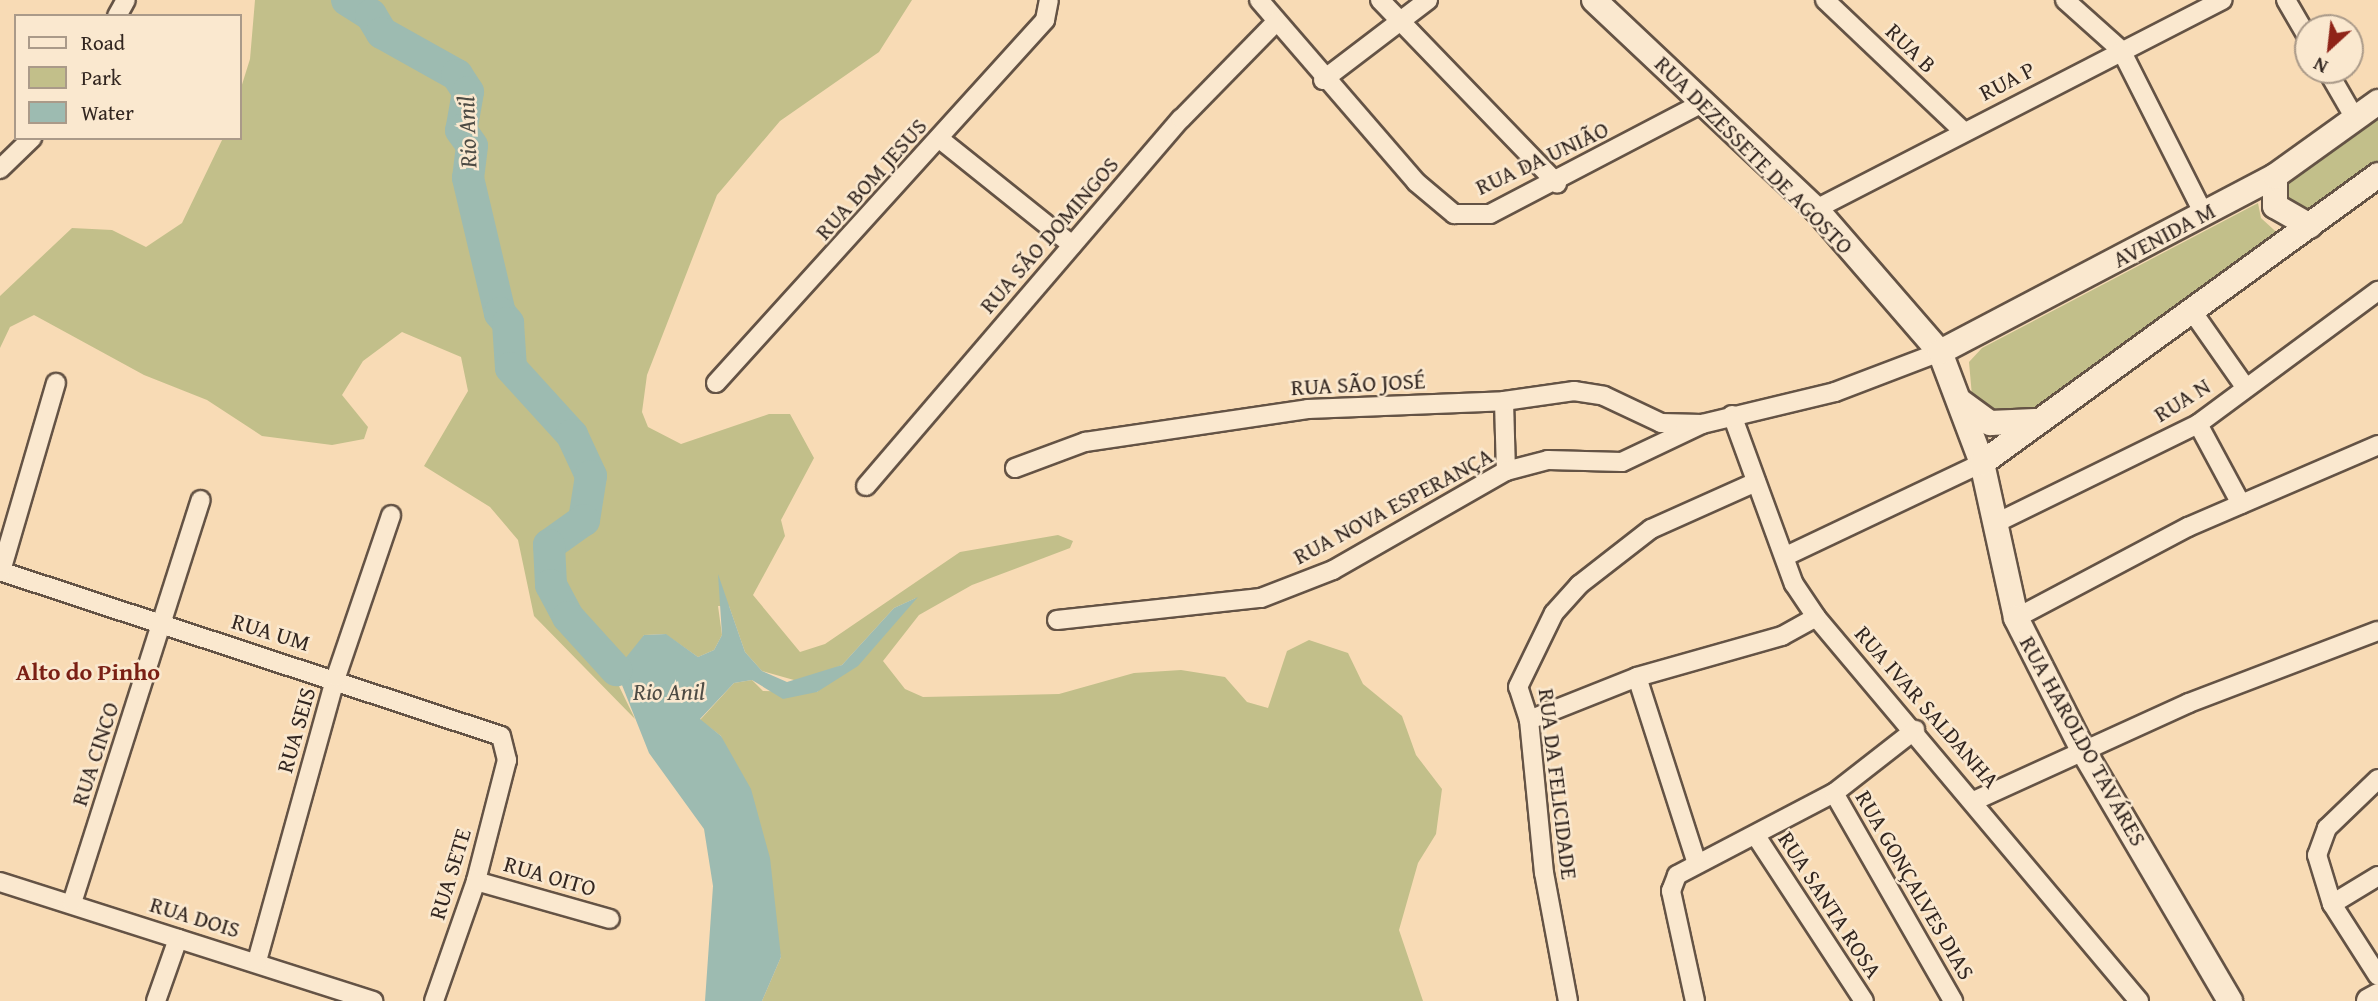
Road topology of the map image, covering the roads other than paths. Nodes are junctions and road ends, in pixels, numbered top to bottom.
1 (1049, 0) edge
2 (1259, 0) edge
3 (1380, 0) edge
4 (1428, 0) edge
5 (1594, 0) edge
6 (1825, 0) edge
7 (2065, 0) edge
8 (2222, 0) edge
9 (1276, 22) junction
10 (1400, 22) junction
11 (2121, 50) junction
12 (1323, 80) junction
13 (2335, 84) edge
14 (2378, 102) edge
15 (1702, 103) junction
16 (2356, 120) junction
17 (1963, 131) junction
18 (941, 139) junction
19 (30, 140) edge
20 (0, 169) edge
21 (2378, 174) edge
22 (2275, 176) junction
23 (1557, 183) junction
24 (1816, 209) junction
25 (2204, 214) junction
26 (2310, 226) junction
27 (1072, 245) junction
28 (2378, 291) edge
29 (2192, 311) junction
30 (1981, 330) junction
31 (1940, 352) junction
32 (57, 383) dead end
33 (716, 383) dead end
34 (2246, 388) junction
35 (1956, 394) junction
36 (1504, 401) junction
37 (1732, 415) junction
38 (2043, 419) junction
39 (1702, 424) junction
40 (2198, 424) junction
41 (2378, 445) edge
42 (1982, 463) junction
43 (1015, 468) dead end
44 (1506, 471) junction
45 (1756, 482) junction
46 (866, 486) dead end
47 (201, 500) dead end
48 (2241, 504) junction
49 (391, 515) dead end
50 (1996, 523) junction
51 (1786, 556) junction
52 (0, 571) edge
53 (1816, 617) junction
54 (2017, 618) junction
55 (1057, 620) dead end
56 (164, 624) junction
57 (2378, 631) edge
58 (336, 677) junction
59 (1637, 677) junction
60 (1529, 720) junction
61 (1915, 730) junction
62 (2084, 752) junction
63 (507, 761) joint
64 (2378, 779) edge
65 (1834, 793) junction
66 (1976, 800) junction
67 (1756, 836) junction
68 (1697, 864) junction
69 (2378, 876) edge
70 (476, 880) junction
71 (0, 882) edge
72 (72, 903) junction
73 (2332, 904) junction
74 (610, 919) dead end
75 (178, 939) junction
76 (257, 961) junction
77 (2378, 976) edge
78 (2378, 996) edge
79 (156, 1001) edge
80 (374, 1001) edge
81 (434, 1001) edge
82 (1568, 1001) edge
83 (1695, 1001) edge
84 (1864, 1001) edge
85 (1953, 1001) edge
86 (2139, 1001) edge
87 (2230, 1001) edge
88 (2369, 1001) edge

1 - 18 street, RUA BOM JESUS
2 - 9 street, RUA DA UNIÃO
3 - 10 street
4 - 10 street
5 - 15 street, RUA DEZESSETE DE AGOSTO
6 - 17 street, RUA B
7 - 11 street
8 - 11 street, RUA P
9 - 12 street, RUA DA UNIÃO
9 - 27 street, RUA SÃO DOMINGOS
10 - 12 street
10 - 23 street
11 - 17 street, RUA P
11 - 25 street
12 - 23 street, RUA DA UNIÃO
13 - 16 street
14 - 16 street, AVENIDA M
15 - 23 street, RUA DA UNIÃO
15 - 24 street, RUA DEZESSETE DE AGOSTO
16 - 22 street, AVENIDA M
17 - 24 street, RUA P
18 - 27 street
18 - 33 street, RUA BOM JESUS
19 - 20 street
21 - 26 street
22 - 25 street, AVENIDA M
22 - 26 street
24 - 31 street, RUA DEZESSETE DE AGOSTO
25 - 30 street, AVENIDA M
26 - 29 street
27 - 46 street, RUA SÃO DOMINGOS
28 - 34 street, RUA N
29 - 34 street
29 - 38 street
30 - 31 street, AVENIDA M
30 - 35 street
31 - 35 street, RUA DEZESSETE DE AGOSTO
31 - 37 street
32 - 52 street
34 - 40 street, RUA N
35 - 38 street
35 - 42 street, RUA DEZESSETE DE AGOSTO
36 - 39 street, RUA SÃO JOSÉ
36 - 43 street, RUA SÃO JOSÉ
36 - 44 street
37 - 39 street
37 - 45 street, RUA IVAR SALDANHA
38 - 42 street
39 - 44 street, RUA NOVA ESPERANÇA
40 - 48 street
40 - 50 street, RUA N
41 - 48 street
42 - 50 street, RUA HAROLDO TAVÁRES
42 - 51 street
44 - 55 street, RUA NOVA ESPERANÇA
45 - 51 street, RUA IVAR SALDANHA
45 - 60 street, RUA DA FELICIDADE
47 - 56 street, RUA CINCO
48 - 54 street
49 - 58 street, RUA SEIS
50 - 54 street, RUA HAROLDO TAVÁRES
51 - 53 street, RUA IVAR SALDANHA
52 - 56 street, RUA UM
53 - 59 street
53 - 61 street, RUA IVAR SALDANHA
54 - 62 street, RUA HAROLDO TAVÁRES
56 - 58 street, RUA UM
56 - 72 street, RUA CINCO
57 - 62 street
58 - 63 street, RUA UM
58 - 76 street, RUA SEIS
59 - 60 street
59 - 68 street
60 - 82 street, RUA DA FELICIDADE
61 - 65 street
61 - 66 street, RUA IVAR SALDANHA
62 - 66 street
62 - 87 street, RUA HAROLDO TAVÁRES
63 - 70 street, RUA SETE
64 - 73 street
65 - 67 street
65 - 85 street, RUA GONÇALVES DIAS
66 - 86 street, RUA IVAR SALDANHA
67 - 68 street
67 - 84 street, RUA SANTA ROSA
68 - 83 street
69 - 73 street
70 - 74 street, RUA OITO
70 - 81 street, RUA SETE
71 - 72 street, RUA DOIS
72 - 75 street, RUA DOIS
73 - 77 street
75 - 76 street, RUA DOIS
75 - 79 street
76 - 80 street, RUA DOIS
78 - 88 street

